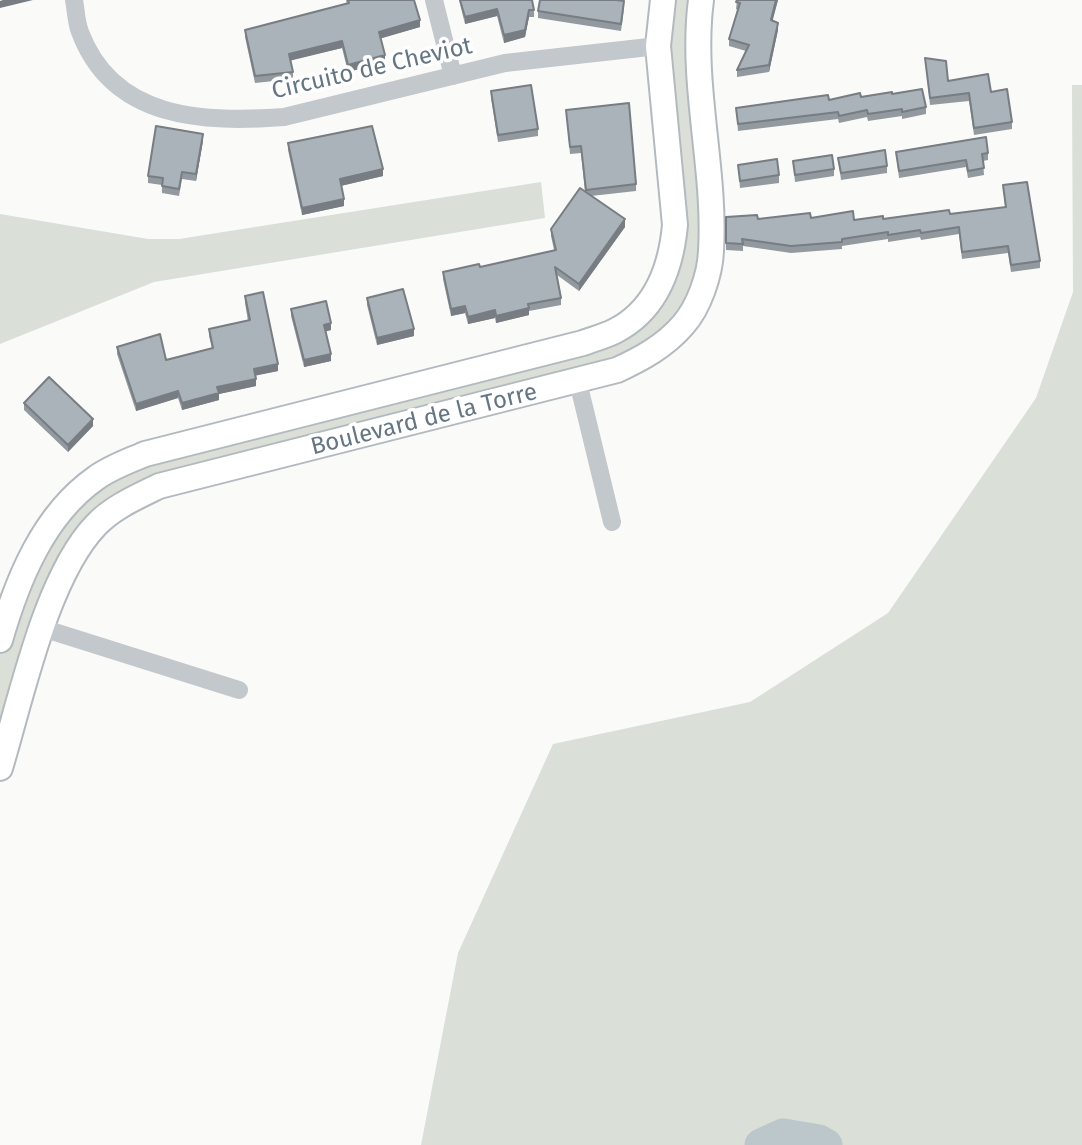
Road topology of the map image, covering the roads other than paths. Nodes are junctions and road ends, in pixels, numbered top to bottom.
1 (74, 0) edge
2 (435, 0) edge
3 (663, 0) edge
4 (701, 0) edge
5 (658, 46) junction
6 (453, 76) junction
7 (578, 382) junction
8 (612, 522) dead end
9 (41, 628) junction
10 (0, 640) edge
11 (239, 690) dead end
12 (0, 768) edge

1 - 6 street, Circuito de Cheviot
2 - 6 street
3 - 5 street, Boulevard de la Torre
4 - 7 street, Boulevard de la Torre
5 - 6 street, Circuito de Cheviot
5 - 10 street, Boulevard de la Torre
7 - 8 street
7 - 9 street, Boulevard de la Torre
9 - 11 street
9 - 12 street, Boulevard de la Torre

